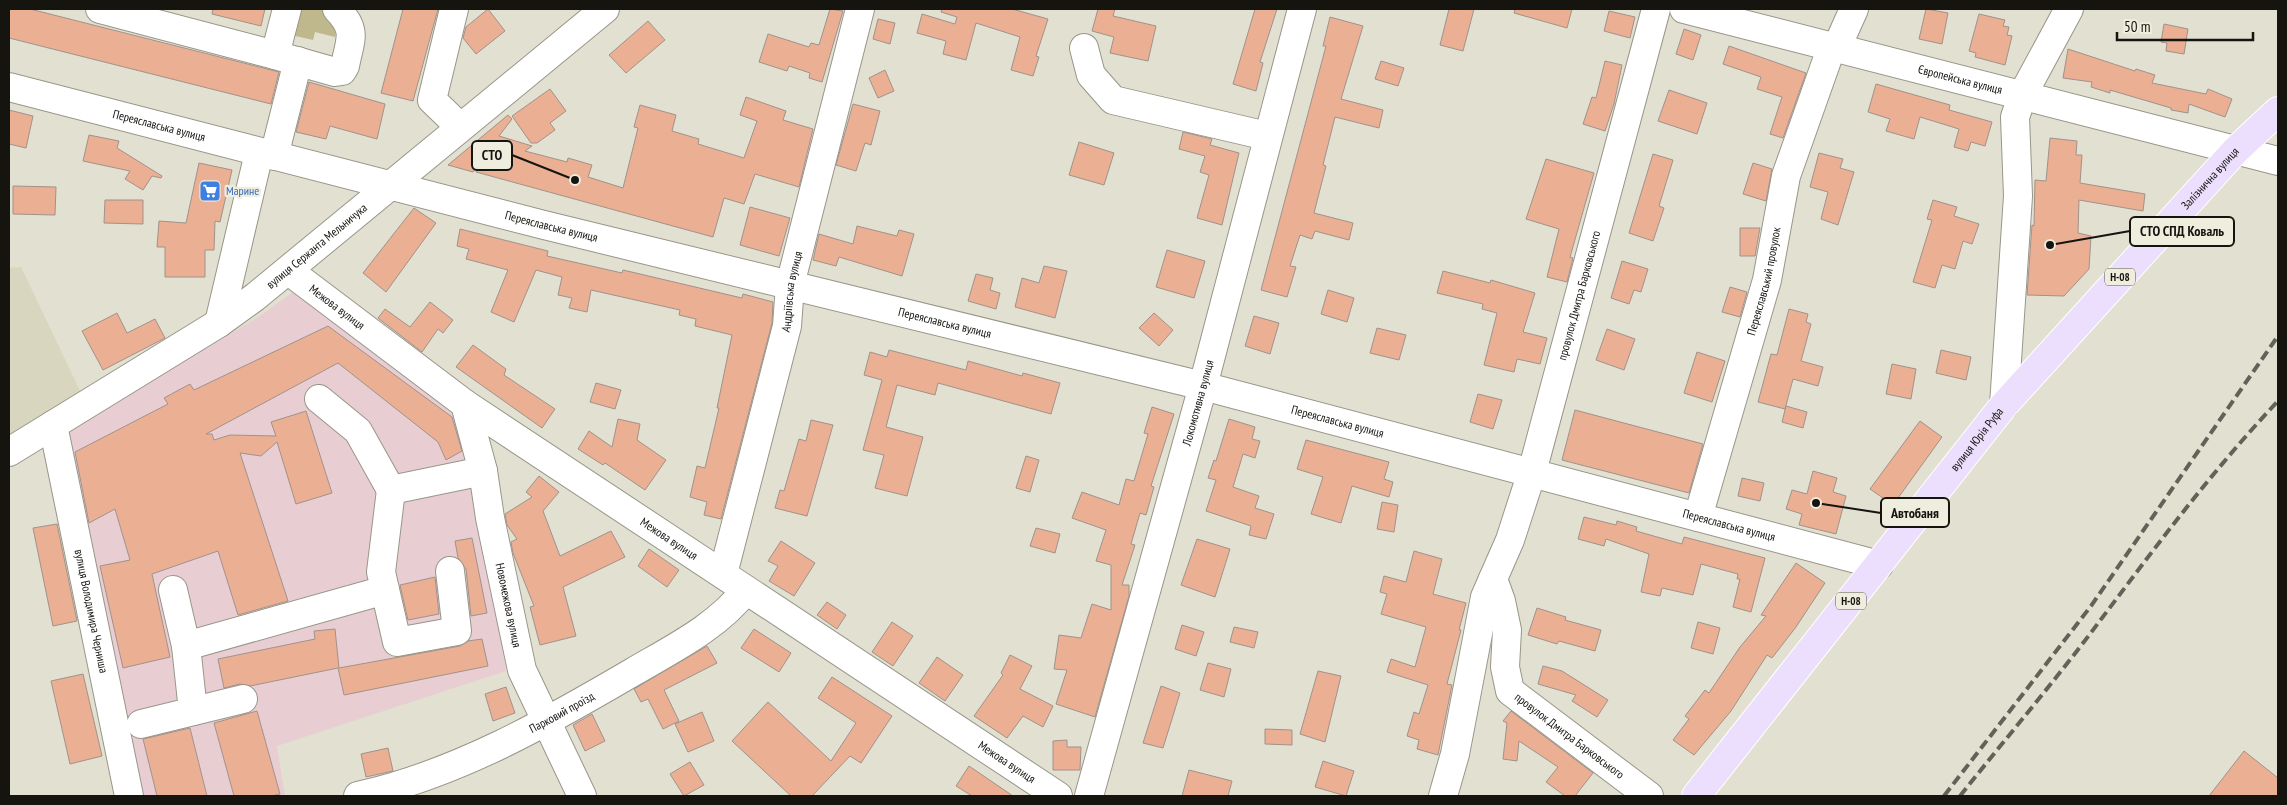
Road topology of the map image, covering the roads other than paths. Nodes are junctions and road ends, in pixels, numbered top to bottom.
1 (100, 9) edge
2 (287, 9) edge
3 (337, 9) edge
4 (454, 9) edge
5 (605, 9) edge
6 (860, 9) edge
7 (1302, 9) edge
8 (1656, 9) edge
9 (1684, 9) edge
10 (1854, 9) edge
11 (2069, 9) edge
12 (1834, 46) junction
13 (1084, 48) dead end
14 (286, 58) junction
15 (9, 87) edge
16 (2023, 94) junction
17 (2278, 110) edge
18 (460, 127) junction
19 (1267, 136) junction
20 (2236, 150) junction
21 (266, 154) junction
22 (2278, 161) edge
23 (393, 184) junction
24 (289, 271) junction
25 (790, 285) junction
26 (219, 323) junction
27 (1203, 386) junction
28 (318, 400) dead end
29 (465, 404) junction
30 (2004, 405) junction
31 (54, 425) junction
32 (9, 452) edge
33 (483, 471) junction
34 (1532, 472) junction
35 (391, 490) junction
36 (1698, 517) junction
37 (1879, 565) junction
38 (450, 571) dead end
39 (723, 574) junction
40 (1493, 578) junction
41 (173, 590) dead end
42 (385, 590) junction
43 (746, 590) junction
44 (186, 646) junction
45 (243, 699) dead end
46 (193, 711) junction
47 (547, 723) junction
48 (141, 724) dead end
49 (129, 796) edge
50 (358, 796) edge
51 (582, 796) edge
52 (1058, 796) edge
53 (1089, 796) edge
54 (1442, 796) edge
55 (1649, 796) edge
56 (1696, 796) edge

1 - 14 street
2 - 14 street
3 - 14 street
4 - 18 street
5 - 18 street, вулиця Сержанта Мельничука
6 - 25 street, Андріївська вулиця
7 - 19 street, Локомотивна вулиця
8 - 34 street, провулок Дмитра Барковського
9 - 12 street, Європейська вулиця
10 - 12 street, Переяславський провулок
11 - 16 street, вулиця Юрія Руфа
12 - 16 street, Європейська вулиця
12 - 36 street, Переяславський провулок
13 - 19 street
14 - 21 street
15 - 21 street, Переяславська вулиця
16 - 20 street, Європейська вулиця
16 - 30 street, вулиця Юрія Руфа
17 - 20 main road, Залізнична вулиця / Н-08
18 - 23 street, вулиця Сержанта Мельничука
19 - 27 street, Локомотивна вулиця
20 - 22 street, Європейська вулиця
20 - 30 main road, Залізнична вулиця / Н-08
21 - 23 street, Переяславська вулиця
21 - 26 street
23 - 24 street, вулиця Сержанта Мельничука
23 - 25 street, Переяславська вулиця
24 - 26 street, вулиця Сержанта Мельничука
24 - 29 street, Межова вулиця
25 - 27 street, Переяславська вулиця
25 - 39 street, Андріївська вулиця
26 - 31 street, вулиця Сержанта Мельничука
27 - 34 street, Переяславська вулиця
27 - 53 street, Локомотивна вулиця
28 - 35 street
29 - 33 street, Новомежова вулиця
29 - 39 street, Межова вулиця
30 - 37 main road, вулиця Юрія Руфа / Н-08
31 - 32 street, вулиця Сержанта Мельничука
31 - 49 street, вулиця Володимира Черниша
33 - 35 street
33 - 47 street, Новомежова вулиця
34 - 36 street, Переяславська вулиця
34 - 40 street, провулок Дмитра Барковського
35 - 42 street
36 - 37 street, Переяславська вулиця
37 - 56 main road, вулиця Юрія Руфа / Н-08
38 - 42 street
39 - 43 street, Межова вулиця
40 - 54 street, провулок Дмитра Барковського
40 - 55 street, провулок Дмитра Барковського
41 - 44 street
42 - 44 street
43 - 47 street, Парковий проїзд
43 - 52 street, Межова вулиця
44 - 46 street
45 - 46 street
46 - 48 street
47 - 50 street, Парковий проїзд
47 - 51 street, Новомежова вулиця

